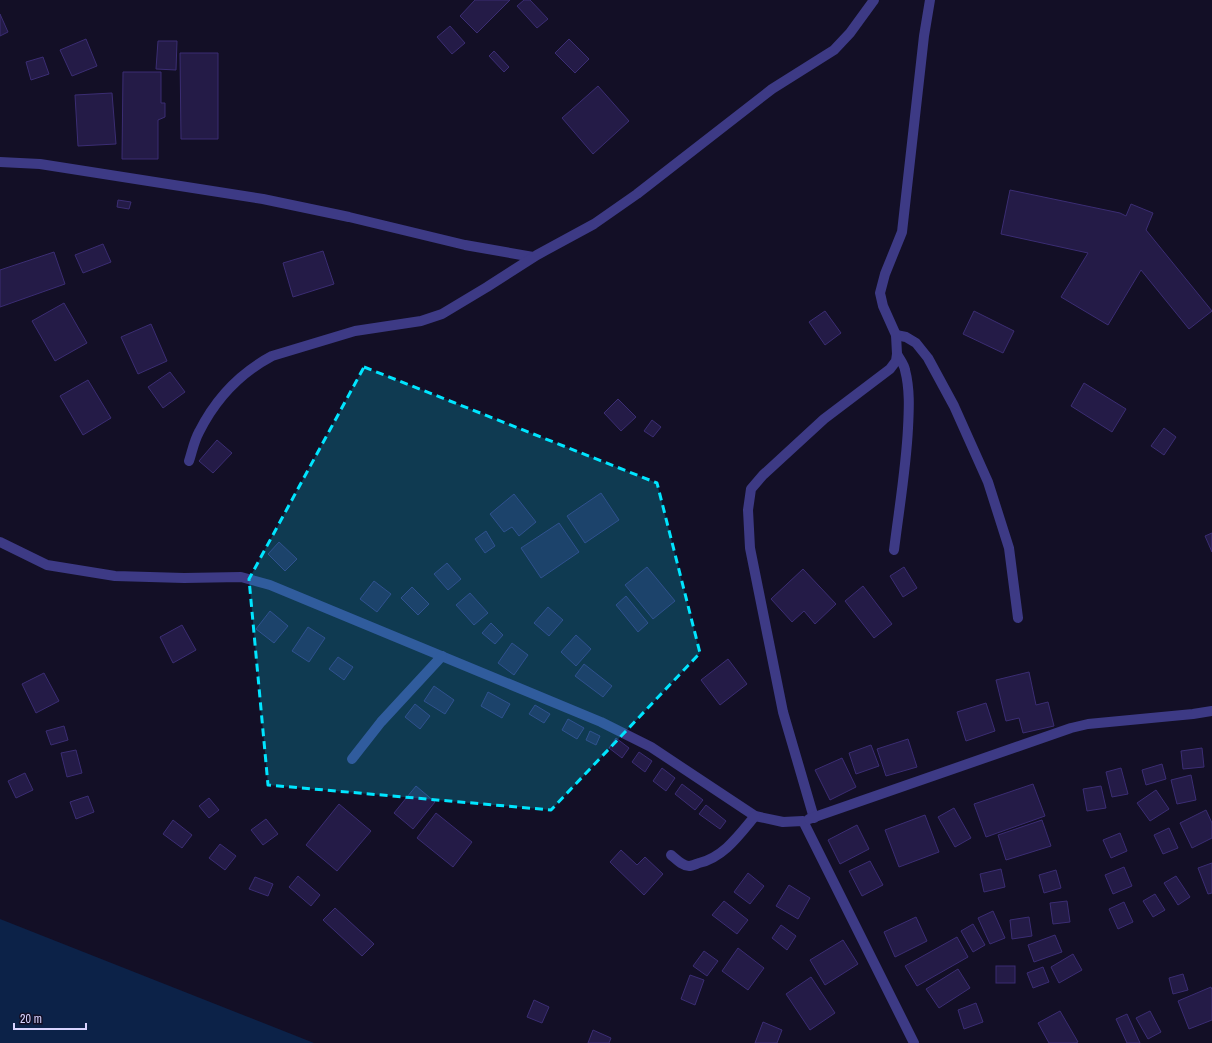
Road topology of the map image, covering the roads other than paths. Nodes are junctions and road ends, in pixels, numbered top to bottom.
1 (874, 0) edge
2 (930, 0) edge
3 (0, 162) edge
4 (533, 257) junction
5 (896, 335) junction
6 (897, 354) junction
7 (189, 461) dead end
8 (0, 542) edge
9 (894, 550) dead end
10 (1018, 618) dead end
11 (442, 656) junction
12 (1212, 711) edge
13 (352, 758) dead end
14 (755, 816) junction
15 (814, 818) junction
16 (804, 821) junction
17 (671, 855) dead end
18 (914, 1043) edge

1 - 4 street
2 - 5 street
3 - 4 street
4 - 7 street
5 - 6 street
5 - 10 street
6 - 9 street
6 - 15 street
8 - 11 street
11 - 13 street
11 - 14 street
12 - 15 street
14 - 16 street
14 - 17 street
15 - 16 street
16 - 18 street

